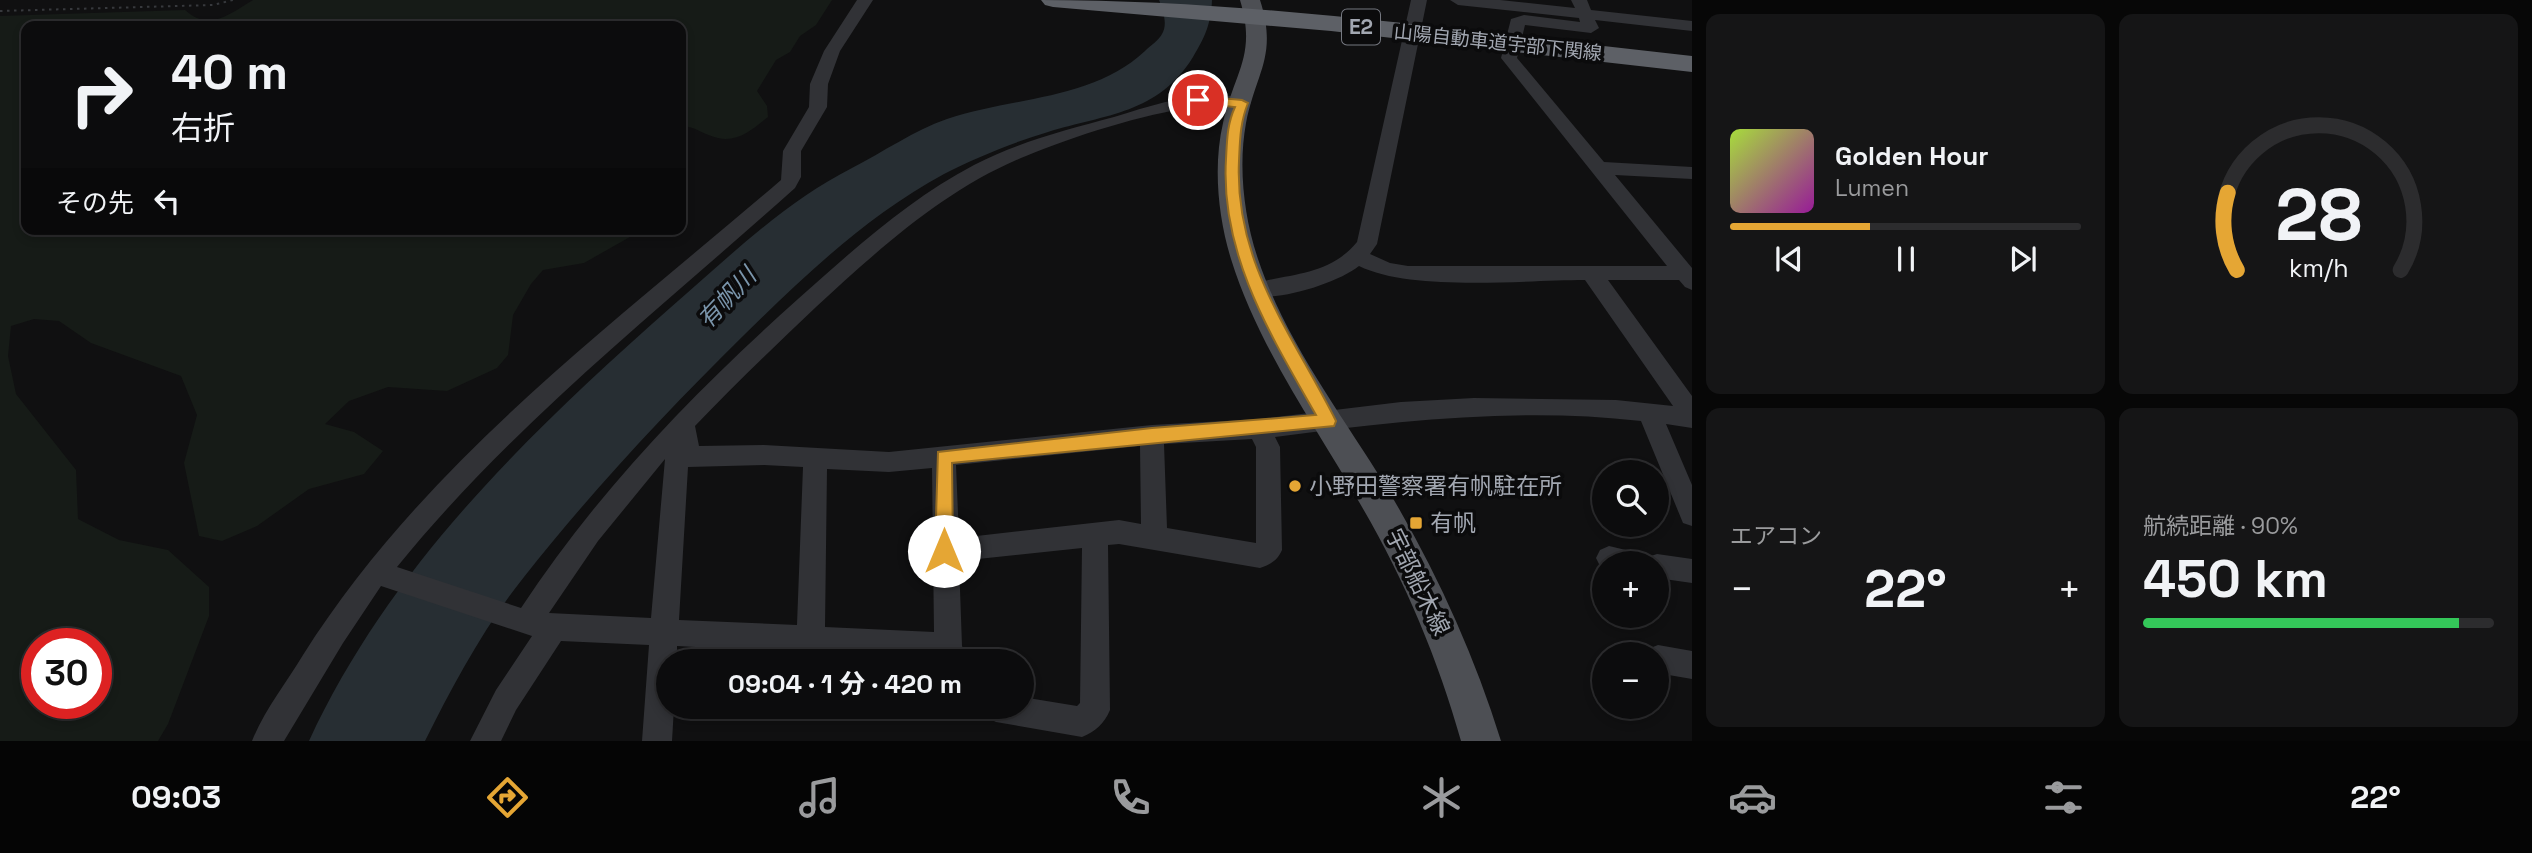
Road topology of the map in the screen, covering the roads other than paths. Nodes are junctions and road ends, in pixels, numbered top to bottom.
1 (865, 0) edge
2 (1053, 0) edge
3 (1250, 0) edge
4 (1419, 0) edge
5 (1458, 0) edge
6 (1582, 7) edge
7 (1692, 26) edge
8 (1680, 63) edge
9 (1242, 103) junction
10 (1600, 168) junction
11 (1692, 173) edge
12 (1359, 257) junction
13 (1591, 273) junction
14 (1688, 277) edge
15 (1256, 290) junction
16 (1649, 413) junction
17 (1692, 416) edge
18 (1328, 421) junction
19 (681, 426) junction
20 (1260, 429) junction
21 (1152, 435) junction
22 (687, 456) junction
23 (944, 457) junction
24 (815, 460) junction
25 (1692, 515) edge
26 (1095, 535) junction
27 (1154, 538) junction
28 (944, 551) junction
29 (1669, 568) edge
30 (1692, 572) edge
31 (380, 574) junction
32 (533, 624) junction
33 (666, 634) junction
34 (811, 641) junction
35 (898, 649) edge
36 (952, 649) edge
37 (1669, 661) edge
38 (1692, 665) edge
39 (1034, 714) edge
40 (267, 741) edge
41 (485, 741) edge
42 (657, 741) edge
43 (1481, 741) edge

1 - 31 street
2 - 8 highway, 山陽自動車道宇部下関線 / E2
3 - 9 main road, 宇部船木線
4 - 12 street
5 - 6 street
6 - 7 street
6 - 10 street
9 - 15 main road, 宇部船木線
9 - 19 street
10 - 11 street
10 - 14 street
12 - 13 street
12 - 15 street
13 - 14 street
13 - 17 street
15 - 18 main road, 宇部船木線
16 - 17 street
16 - 18 street
16 - 25 street
18 - 20 street
18 - 43 main road, 宇部船木線
19 - 22 street
19 - 32 street
20 - 21 street
20 - 27 street
21 - 23 street
21 - 27 street
22 - 24 street
22 - 33 street
23 - 24 street
23 - 28 street
24 - 34 street
26 - 27 street
26 - 28 street
26 - 39 street
28 - 36 street
29 - 30 street
31 - 32 street
31 - 40 street
32 - 33 street
32 - 41 street
33 - 34 street
33 - 42 street
34 - 35 street
37 - 38 street

